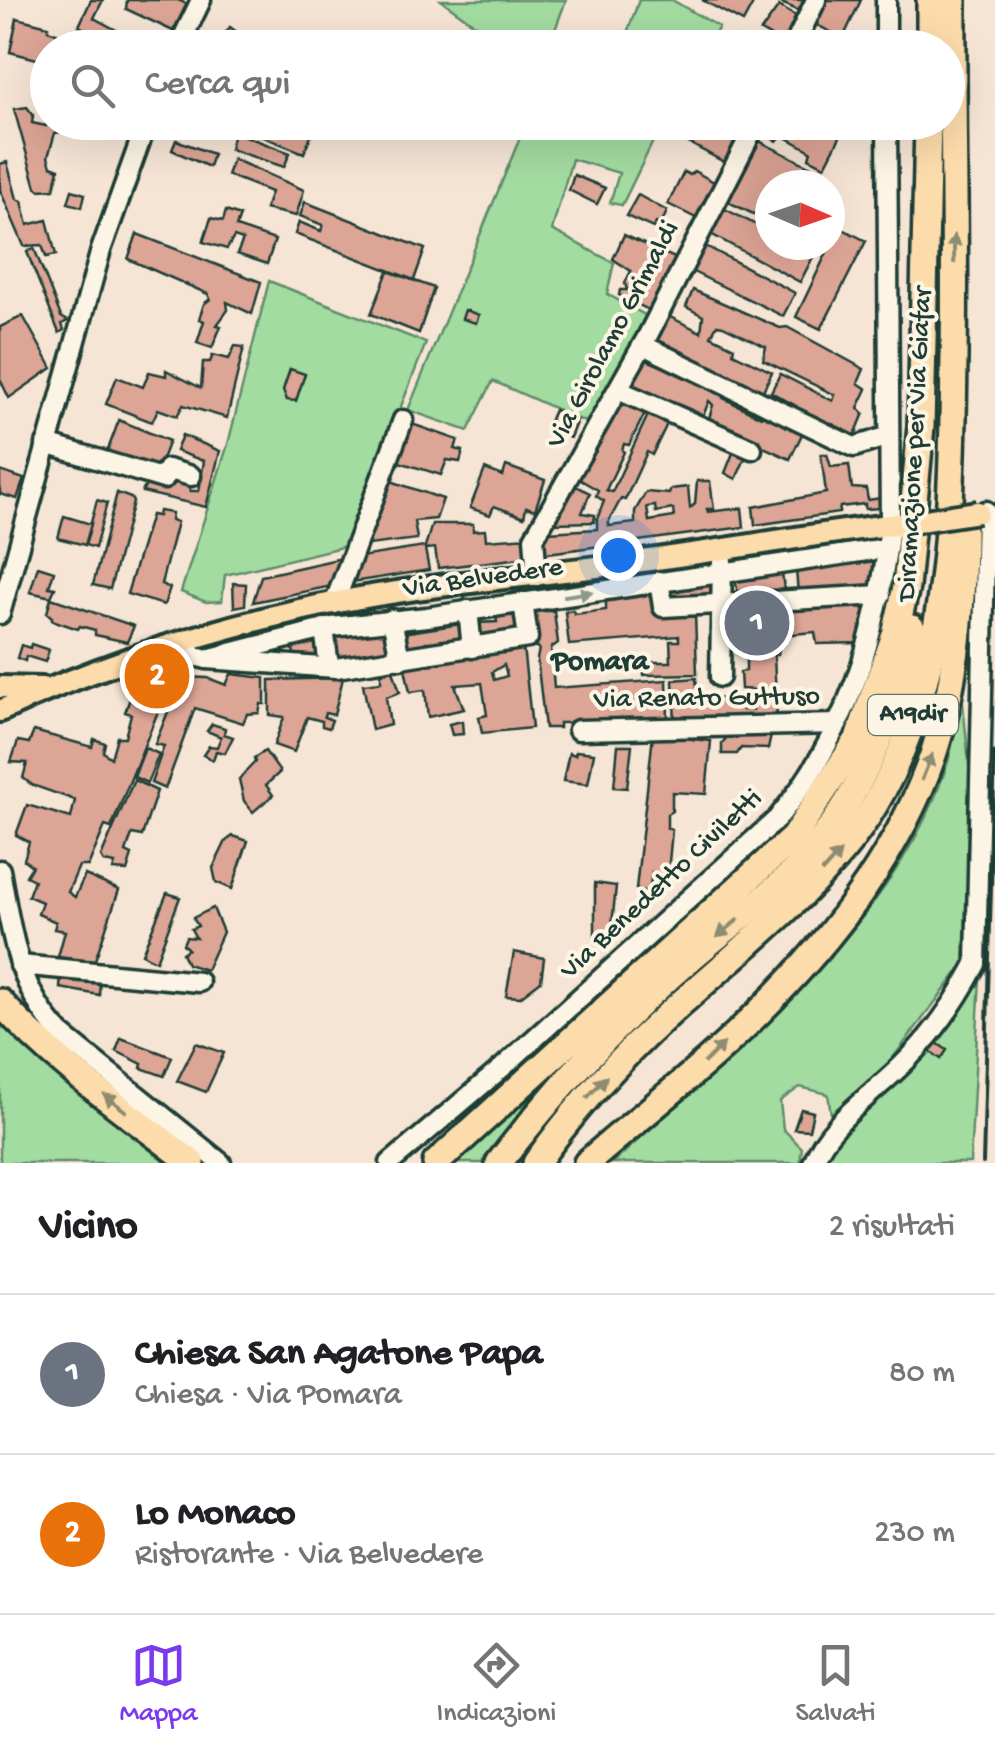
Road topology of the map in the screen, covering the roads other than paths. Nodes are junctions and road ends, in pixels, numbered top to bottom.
1 (201, 0) edge
2 (816, 0) edge
3 (886, 0) edge
4 (930, 0) edge
5 (953, 0) edge
6 (187, 30) edge
7 (802, 30) edge
8 (886, 30) edge
9 (930, 30) edge
10 (953, 30) edge
11 (141, 140) edge
12 (749, 140) edge
13 (887, 140) edge
14 (928, 140) edge
15 (929, 140) edge
16 (954, 140) edge
17 (955, 298) junction
18 (642, 345) junction
19 (618, 390) junction
20 (403, 420) dead end
21 (888, 436) junction
22 (46, 444) junction
23 (752, 450) dead end
24 (191, 476) dead end
25 (986, 511) edge
26 (898, 524) junction
27 (887, 548) junction
28 (722, 561) junction
29 (790, 563) junction
30 (536, 576) junction
31 (659, 581) junction
32 (881, 595) junction
33 (793, 598) junction
34 (523, 602) junction
35 (721, 602) junction
36 (334, 604) junction
37 (468, 610) junction
38 (0, 614) edge
39 (392, 619) junction
40 (324, 628) junction
41 (281, 638) junction
42 (186, 642) junction
43 (472, 648) junction
44 (207, 659) junction
45 (400, 659) junction
46 (288, 664) junction
47 (329, 667) junction
48 (720, 677) dead end
49 (0, 687) edge
50 (49, 688) junction
51 (0, 710) edge
52 (838, 724) junction
53 (578, 730) dead end
54 (0, 870) edge
55 (20, 965) junction
56 (200, 982) dead end
57 (0, 1002) edge
58 (192, 1163) edge
59 (221, 1163) edge
60 (390, 1163) edge
61 (436, 1163) edge
62 (500, 1163) edge
63 (536, 1163) edge
64 (588, 1163) edge
65 (813, 1163) edge

1 - 6 street
2 - 7 street
3 - 8 street
4 - 9 highway
10 -> 5 highway, Diramazione per Via Giafar / A19dir
11 - 22 street
12 - 18 street, Via Girolamo Grimaldi
13 - 21 street, Via Benedetto Civiletti
14 - 61 highway
15 -> 62 highway, Diramazione per Via Giafar / A19dir
17 -> 16 highway, Diramazione per Via Giafar / A19dir
63 -> 17 highway, Diramazione per Via Giafar / A19dir
64 -> 17 highway
18 - 19 street, Via Girolamo Grimaldi
18 - 21 street
19 - 23 street
19 - 30 street, Via Girolamo Grimaldi
20 - 36 street
21 - 26 street, Via Benedetto Civiletti
22 - 24 street
22 - 38 street
25 - 26 main road, bridge
25 - 65 street
26 - 27 street, Via Benedetto Civiletti
26 - 28 main road
27 - 29 street, Via Belvedere
27 - 32 street, Via Benedetto Civiletti
28 - 29 street, Via Belvedere
28 - 30 main road
28 - 31 street, Via Belvedere
28 - 35 street
29 - 33 street
30 - 36 main road
34 -> 31 street, Via Belvedere
31 - 35 street
32 - 33 street
32 - 52 street, Via Benedetto Civiletti
33 - 35 street
34 - 37 street, Via Belvedere
34 - 43 street
35 - 48 street
36 - 42 main road
37 - 39 street, Via Belvedere
37 - 43 street
39 - 40 street, Via Belvedere
39 - 45 street
40 - 41 street, Via Belvedere
40 - 47 street
41 - 44 street, Via Belvedere
41 - 46 street
42 - 44 street
42 - 50 main road
43 - 45 street
44 - 46 street
45 - 47 street
46 - 47 street
49 - 50 main road
50 - 51 main road
52 - 53 street, Via Renato Guttuso
52 - 60 street, Via Benedetto Civiletti
54 - 55 street
55 - 56 street
55 - 59 street
58 -> 57 highway

